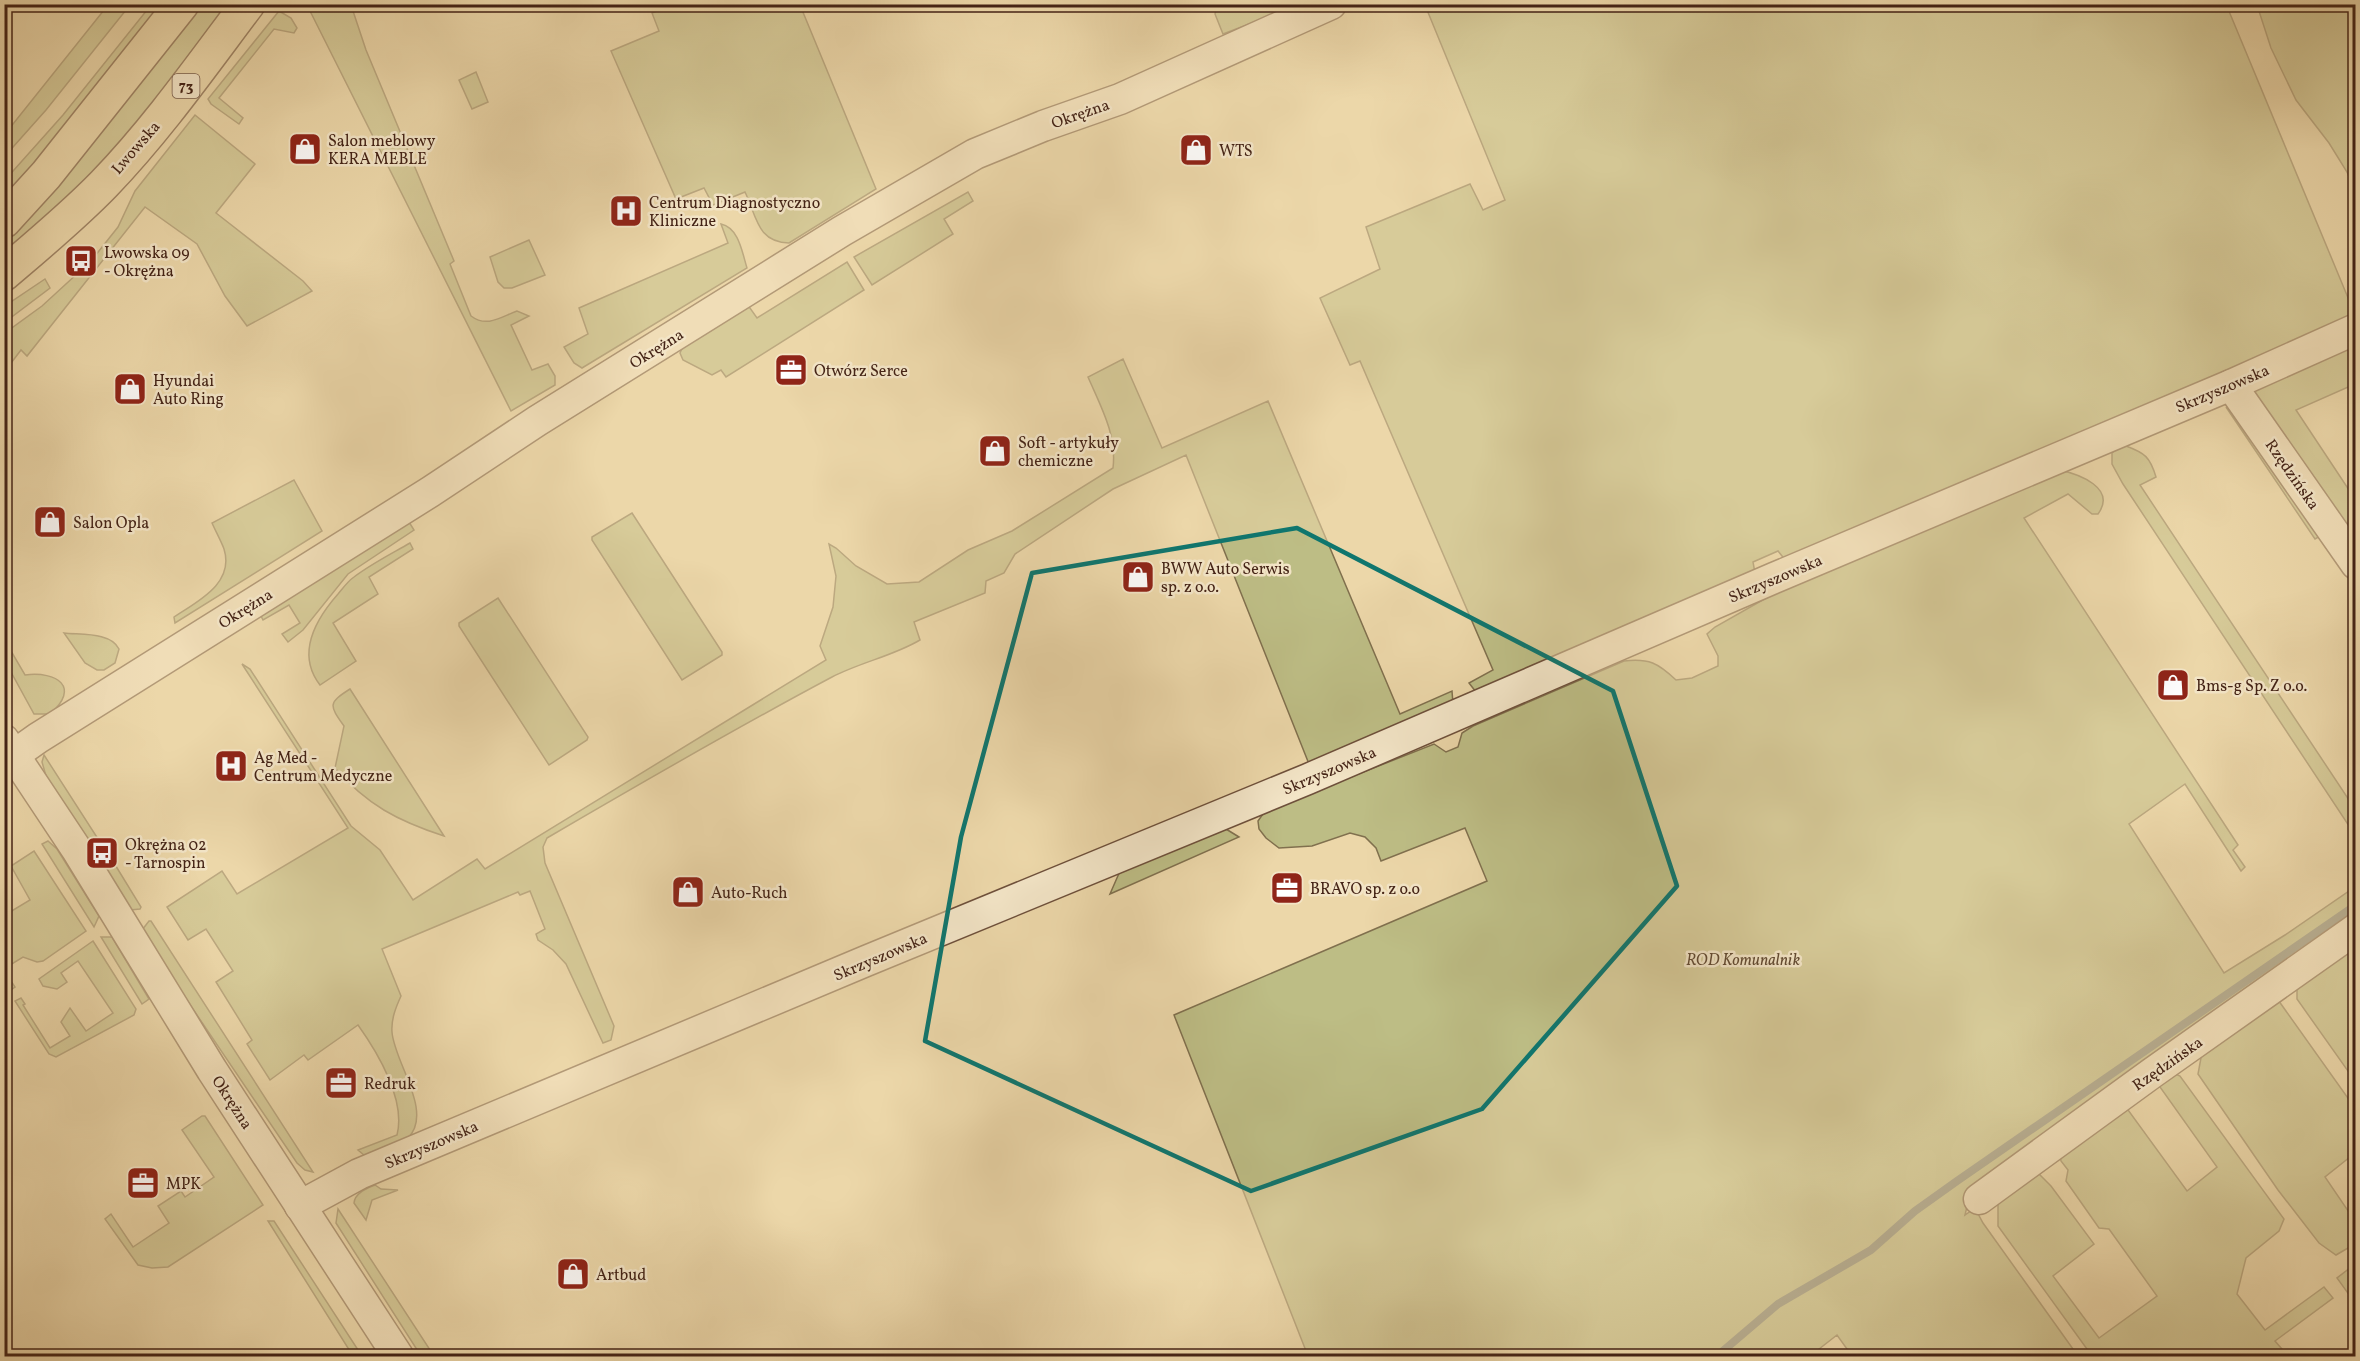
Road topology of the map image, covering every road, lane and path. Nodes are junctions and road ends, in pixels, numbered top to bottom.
1 (182, 4) edge
2 (248, 4) edge
3 (1330, 4) edge
4 (4, 221) edge
5 (4, 274) edge
6 (2355, 329) edge
7 (2231, 385) junction
8 (2355, 564) edge
9 (9, 748) edge
10 (2355, 929) edge
11 (1979, 1199) dead end
12 (300, 1206) junction
13 (398, 1356) edge

1 - 4 main road
2 - 5 main road, Lwowska / 73
3 - 9 street, Okrężna
6 - 7 street, Skrzyszowska
7 - 8 street, Rzędzińska
7 - 12 street, Skrzyszowska
9 - 12 street, Okrężna
10 - 11 street, Rzędzińska
12 - 13 street, Okrężna

